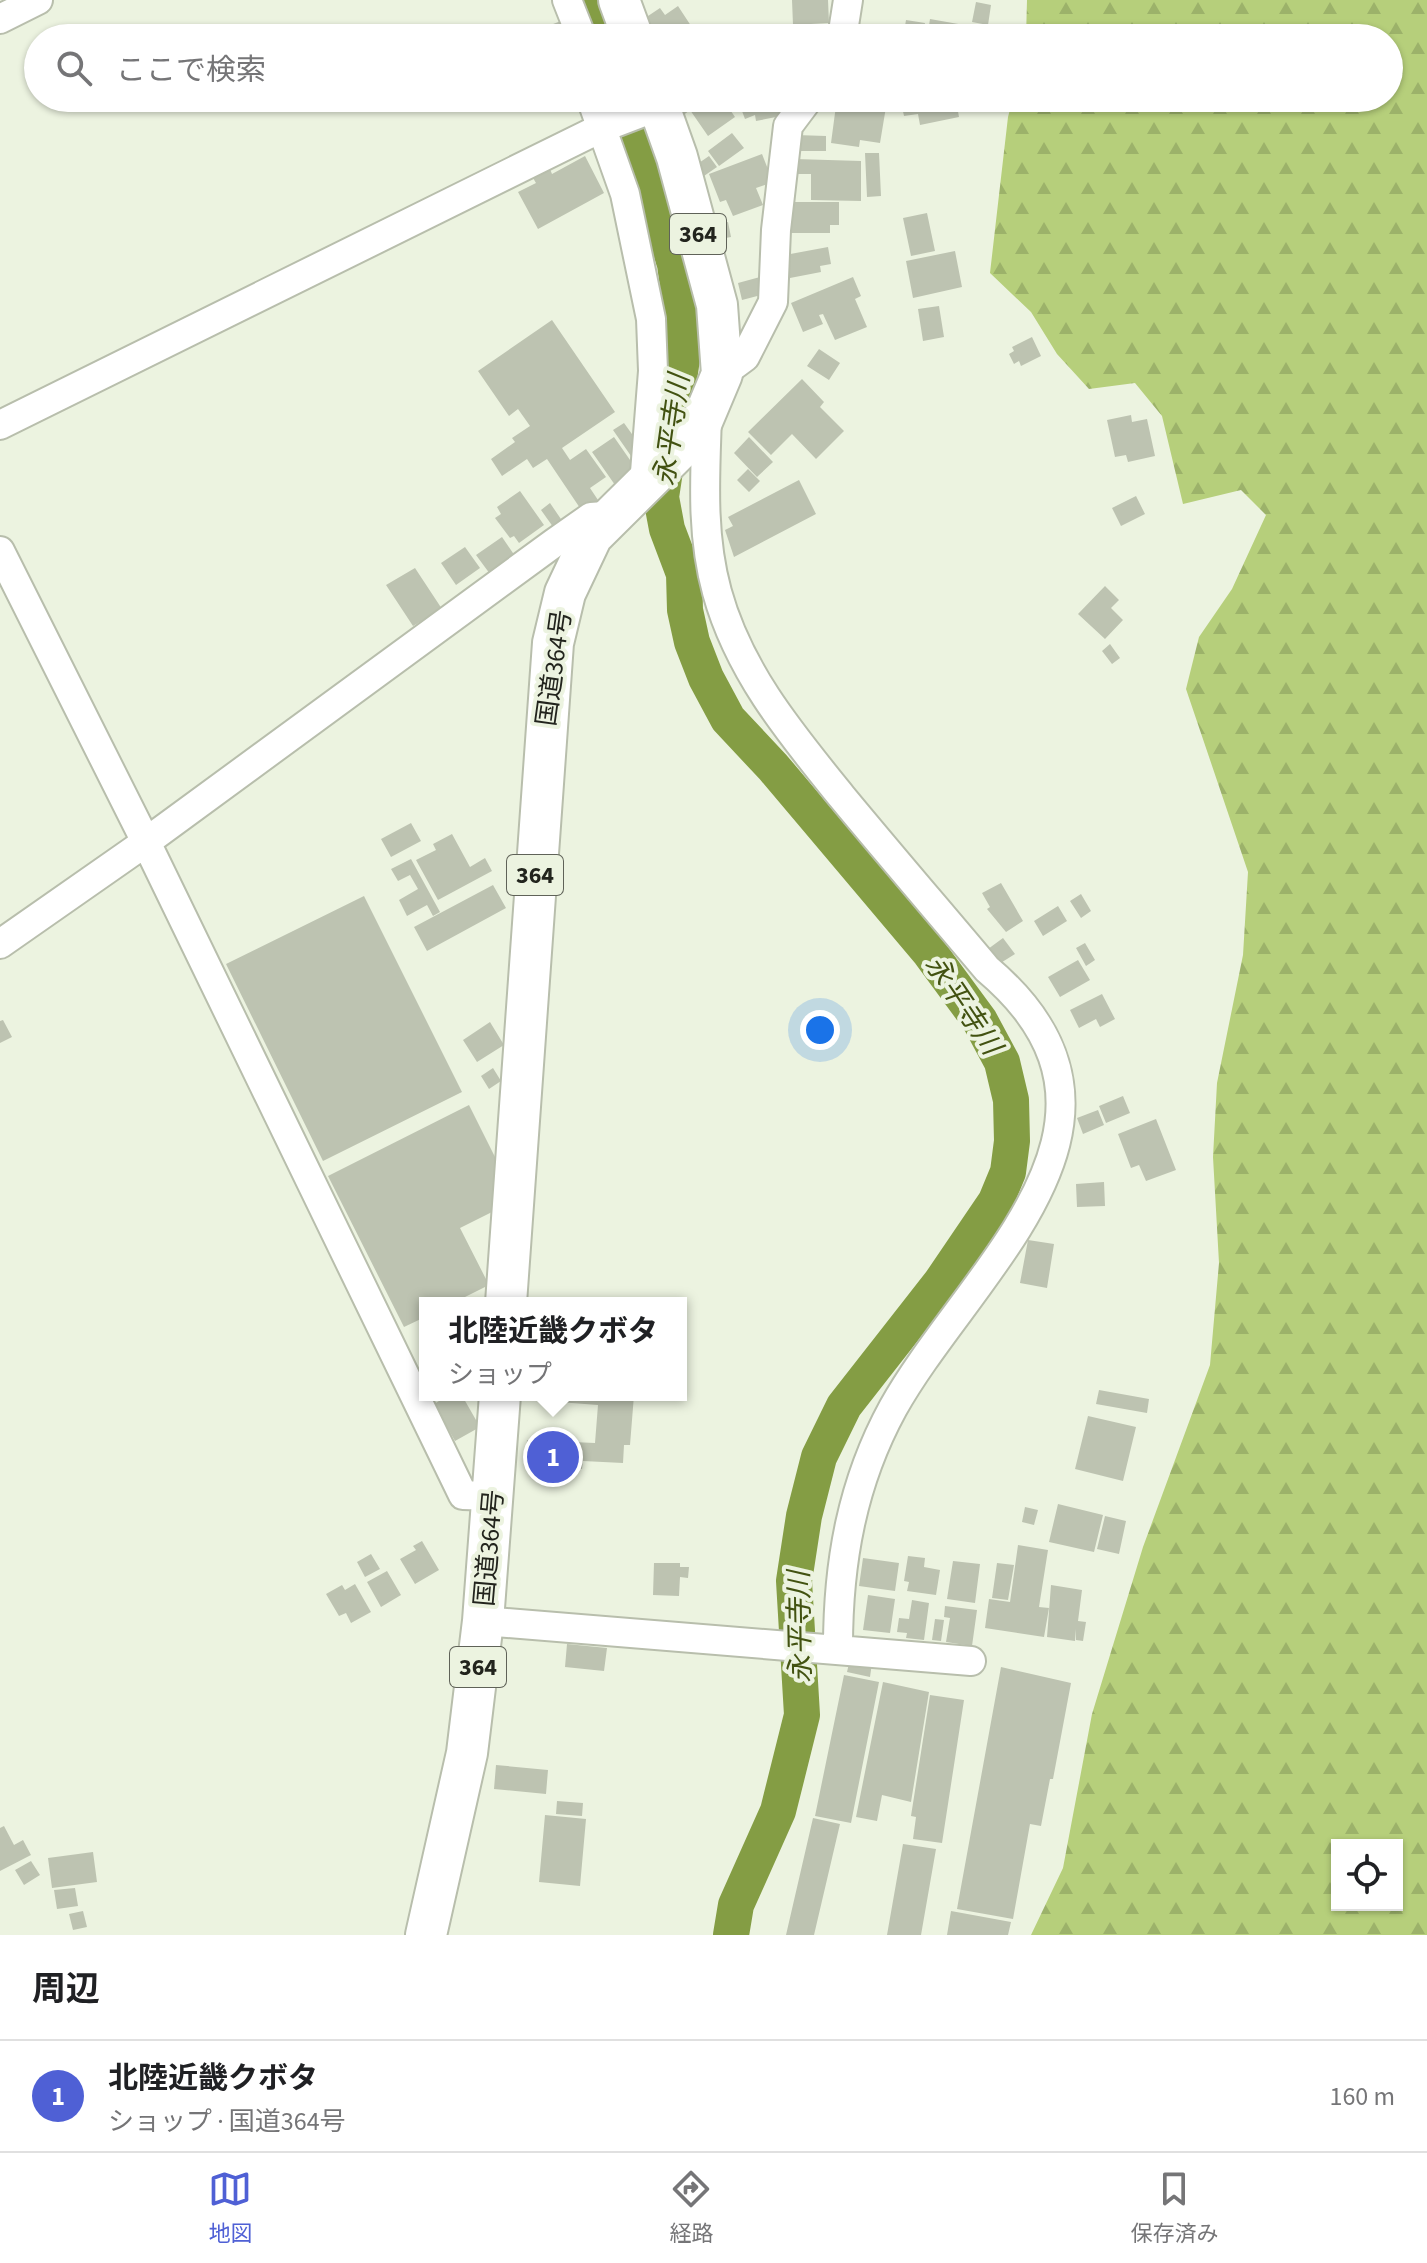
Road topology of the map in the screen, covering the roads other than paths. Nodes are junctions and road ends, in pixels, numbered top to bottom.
1 (38, 0) edge
2 (568, 0) edge
3 (619, 0) edge
4 (848, 0) edge
5 (0, 19) edge
6 (577, 24) edge
7 (628, 24) edge
8 (844, 24) edge
9 (597, 112) edge
10 (638, 112) edge
11 (657, 112) edge
12 (798, 112) edge
13 (604, 127) junction
14 (722, 374) junction
15 (703, 424) junction
16 (0, 425) edge
17 (647, 482) junction
18 (610, 515) junction
19 (0, 551) edge
20 (146, 842) junction
21 (0, 944) edge
22 (506, 1297) edge
23 (500, 1401) edge
24 (494, 1496) junction
25 (483, 1621) junction
26 (831, 1647) junction
27 (971, 1661) dead end
28 (426, 1935) edge

1 - 5 street
2 - 6 street
3 - 7 highway
4 - 8 street
9 - 13 street
10 - 13 street
11 - 14 highway, 国道364号 / 364
12 - 14 street
13 - 16 street
13 - 17 street
14 - 15 highway, 国道364号 / 364
15 - 17 highway, 国道364号 / 364
15 - 26 street
17 - 18 highway, 国道364号 / 364
18 - 20 street
18 - 22 highway, 国道364号 / 364
19 - 20 street
20 - 21 street
20 - 24 street
23 - 24 highway, 国道364号 / 364
24 - 25 highway, 国道364号 / 364
25 - 26 street
25 - 28 highway, 国道364号 / 364
26 - 27 street

